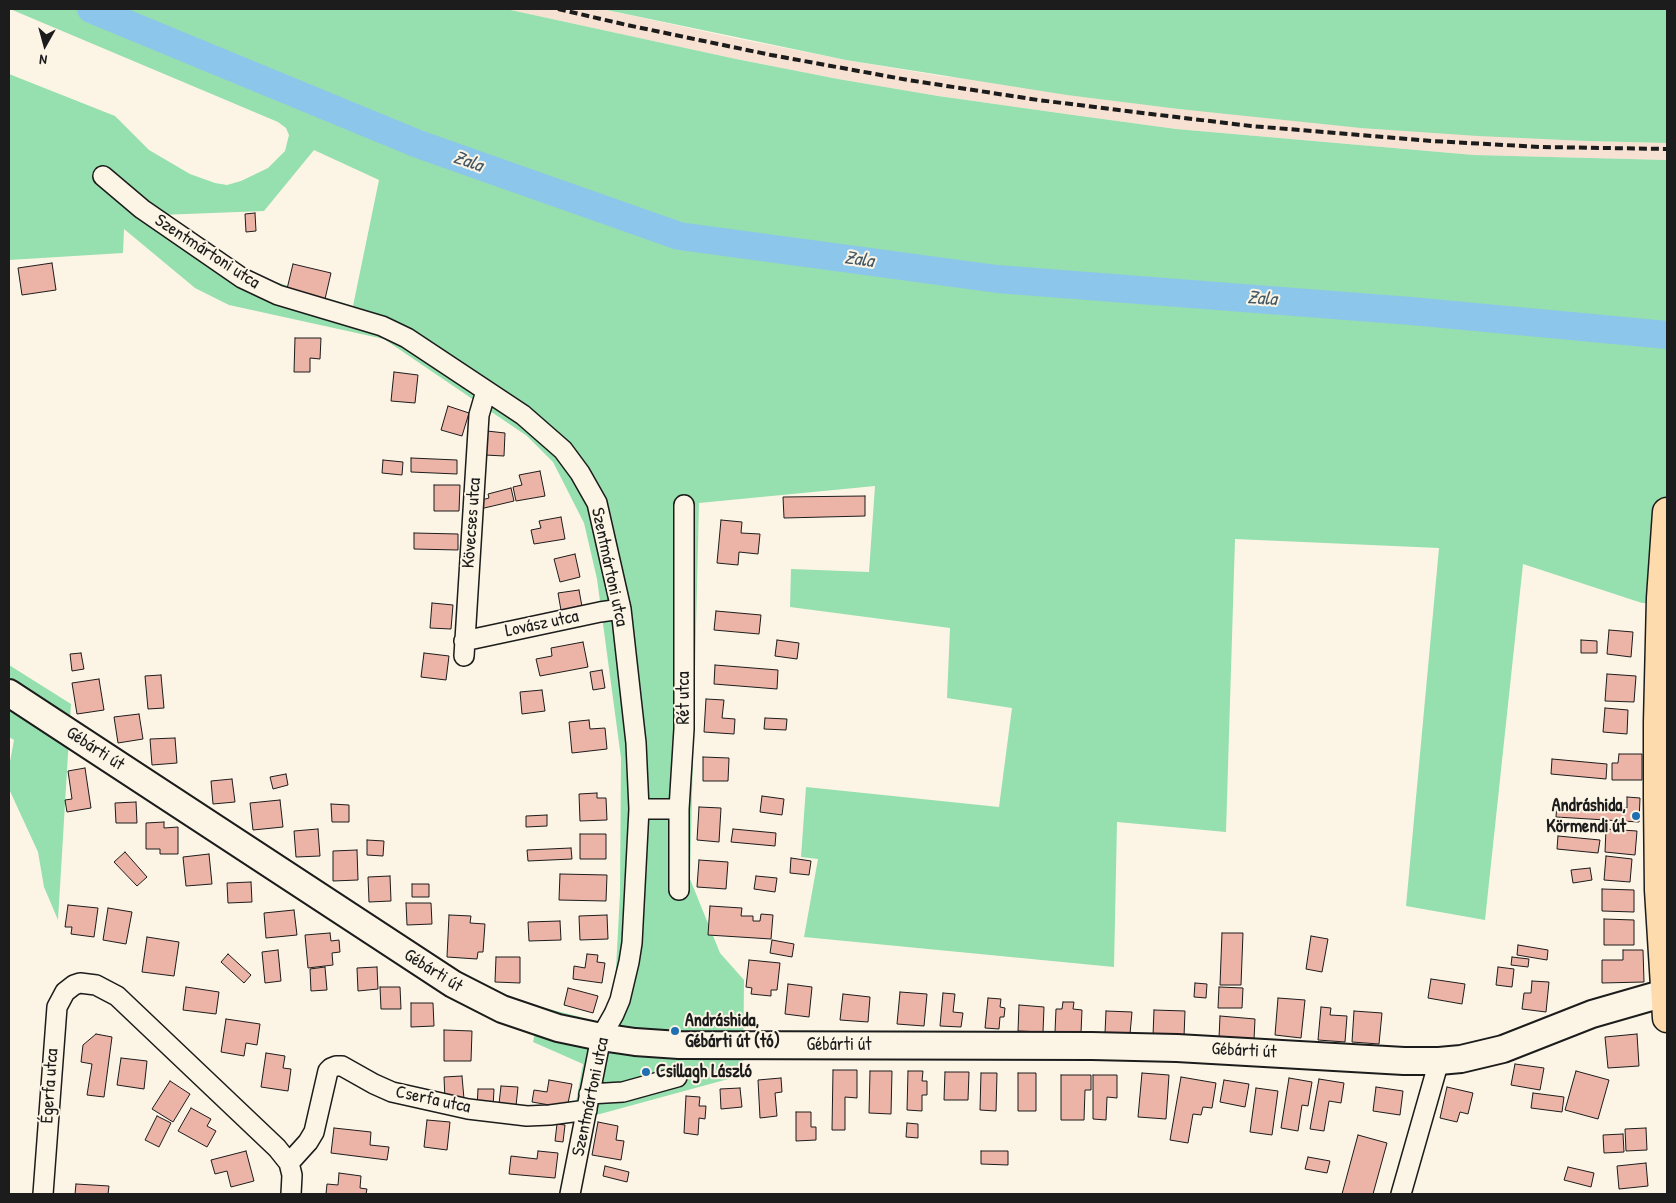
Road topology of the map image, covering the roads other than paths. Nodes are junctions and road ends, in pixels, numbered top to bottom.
1 (103, 176) dead end
2 (486, 391) junction
3 (684, 505) dead end
4 (1667, 512) edge
5 (1666, 542) edge
6 (621, 609) junction
7 (464, 648) joint
8 (9, 693) edge
9 (639, 809) junction
10 (679, 809) junction
11 (679, 890) dead end
12 (1666, 987) edge
13 (601, 1037) junction
14 (1439, 1061) junction
15 (677, 1077) dead end
16 (588, 1102) junction
17 (289, 1163) junction
18 (43, 1194) edge
19 (291, 1194) edge
20 (570, 1194) edge
21 (1401, 1194) edge

1 - 2 street, Szentmártoni utca
2 - 6 street, Szentmártoni utca
2 - 7 street, Kövecses utca
3 - 10 street, Rét utca
4 - 5 main road
5 - 12 main road
6 - 7 street, Lovász utca
6 - 9 street, Szentmártoni utca
8 - 13 main road, Gébárti út
9 - 10 street
9 - 13 street, Szentmártoni utca
10 - 11 street, Rét utca
12 - 14 main road, Gébárti út
13 - 14 main road, Gébárti út
13 - 16 street, Szentmártoni utca
14 - 21 street
15 - 16 street
16 - 17 street, Cserfa utca
16 - 20 street, Szentmártoni utca
17 - 18 street, Égerfa utca
17 - 19 street

